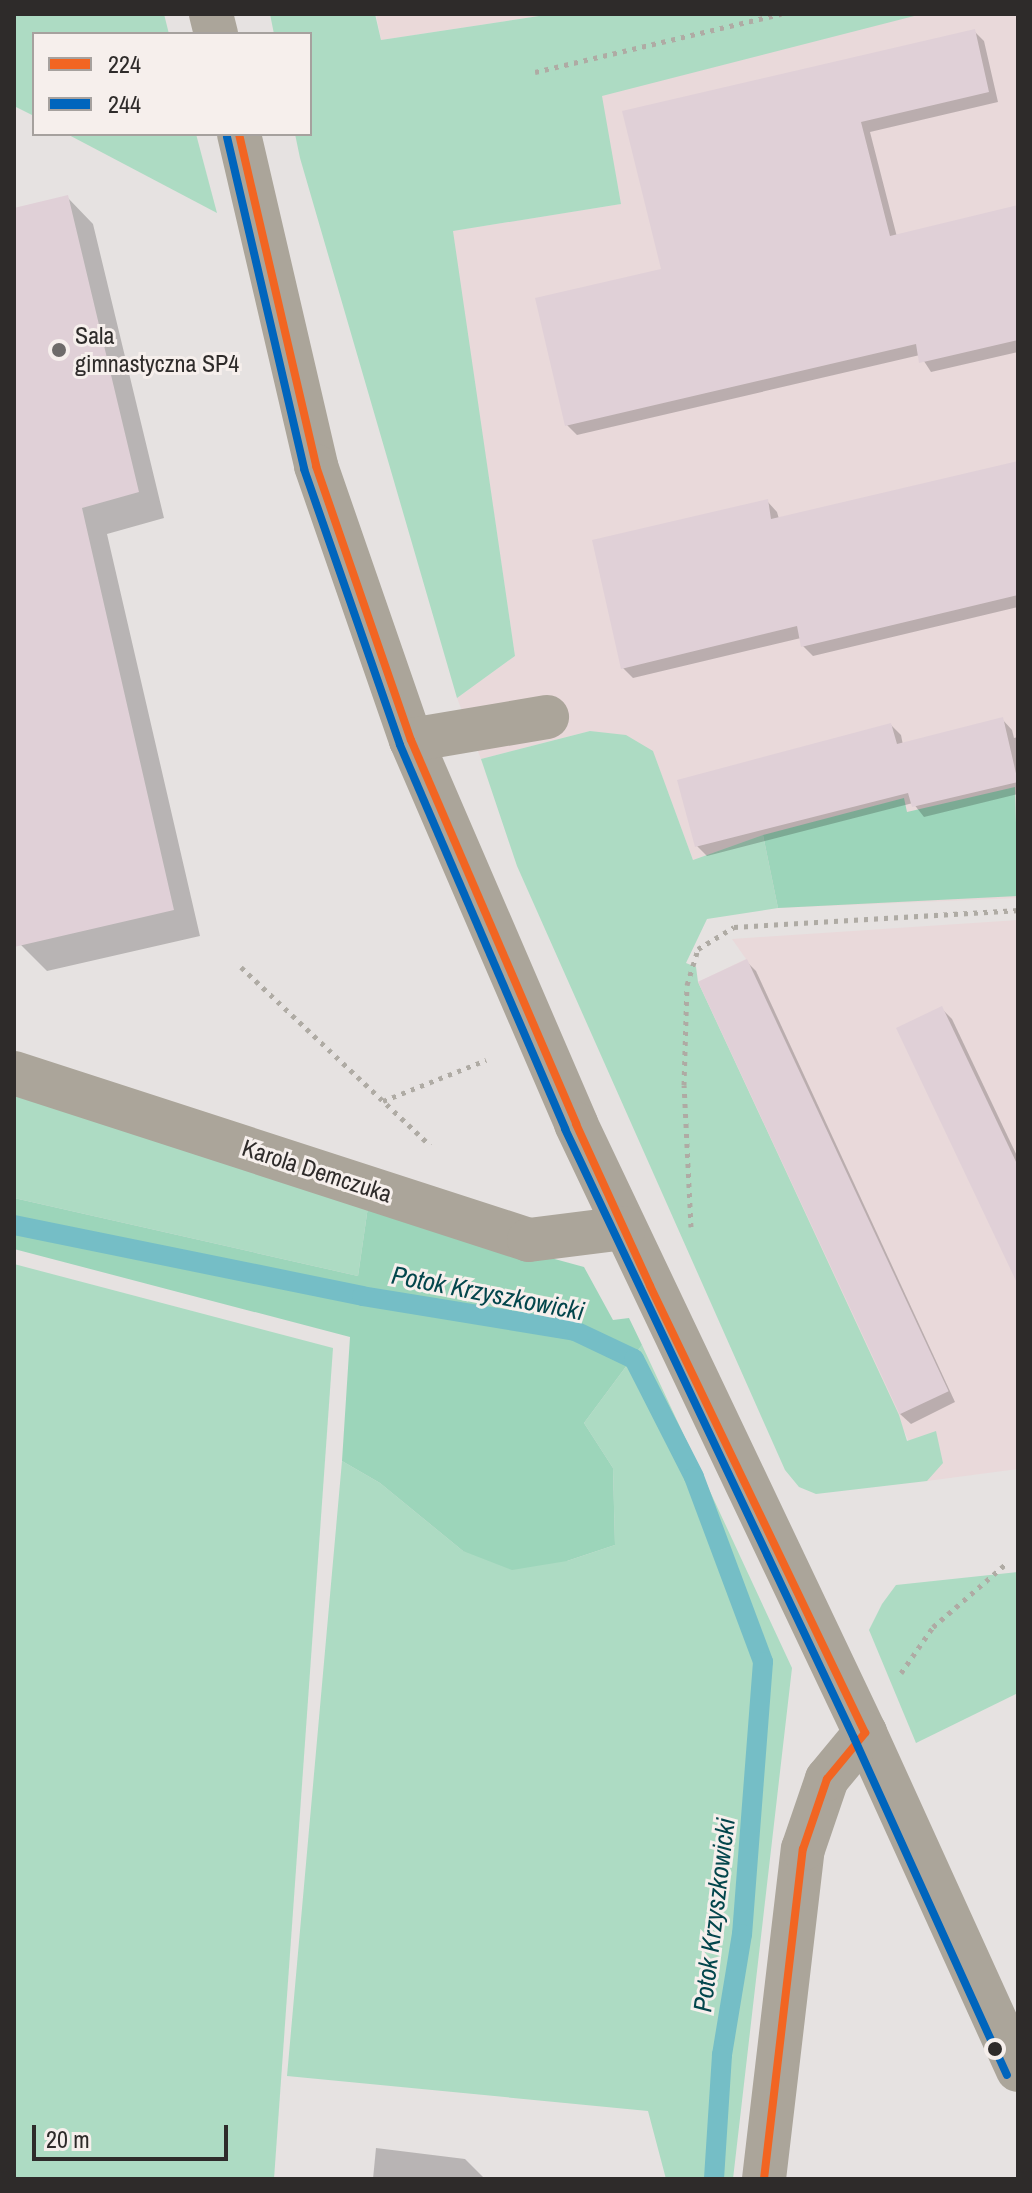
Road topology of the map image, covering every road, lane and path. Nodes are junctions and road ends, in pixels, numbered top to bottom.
1 (781, 14) edge
2 (535, 72) dead end
3 (239, 136) edge
4 (547, 717) dead end
5 (411, 740) junction
6 (1018, 910) edge
7 (493, 1058) dead end
8 (14, 1073) edge
9 (383, 1101) dead end
10 (624, 1228) junction
11 (691, 1235) dead end
12 (1008, 1562) dead end
13 (893, 1685) dead end
14 (865, 1733) junction
15 (1018, 2070) edge
16 (764, 2179) edge

1 - 2 path
3 - 5 street
4 - 5 street
5 - 10 street
6 - 11 path
7 - 9 path
8 - 10 street, Karola Demczuka
10 - 14 street
12 - 13 path
14 - 15 street
14 - 16 street

